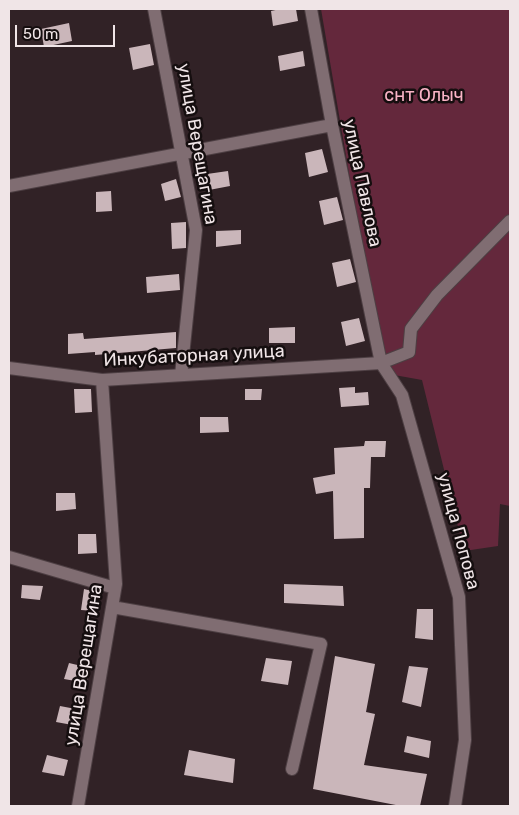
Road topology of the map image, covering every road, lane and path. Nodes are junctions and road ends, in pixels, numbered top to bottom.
1 (154, 9) edge
2 (311, 9) edge
3 (332, 125) junction
4 (182, 154) junction
5 (9, 186) edge
6 (510, 221) edge
7 (381, 363) junction
8 (9, 368) edge
9 (181, 375) junction
10 (102, 380) junction
11 (9, 557) edge
12 (115, 588) junction
13 (112, 607) junction
14 (292, 769) dead end
15 (78, 806) edge
16 (455, 806) edge

1 - 4 street, улица Верещагина
2 - 3 street, улица Павлова
3 - 4 street
3 - 7 street, улица Павлова
4 - 5 street
4 - 9 street, улица Верещагина
6 - 7 street, Инкубаторная улица
7 - 9 street, Инкубаторная улица
7 - 16 street, улица Попова
8 - 10 street, Инкубаторная улица
9 - 10 street, Инкубаторная улица
10 - 12 street, улица Верещагина
11 - 12 street
12 - 13 street, улица Верещагина
13 - 14 street
13 - 15 street, улица Верещагина

